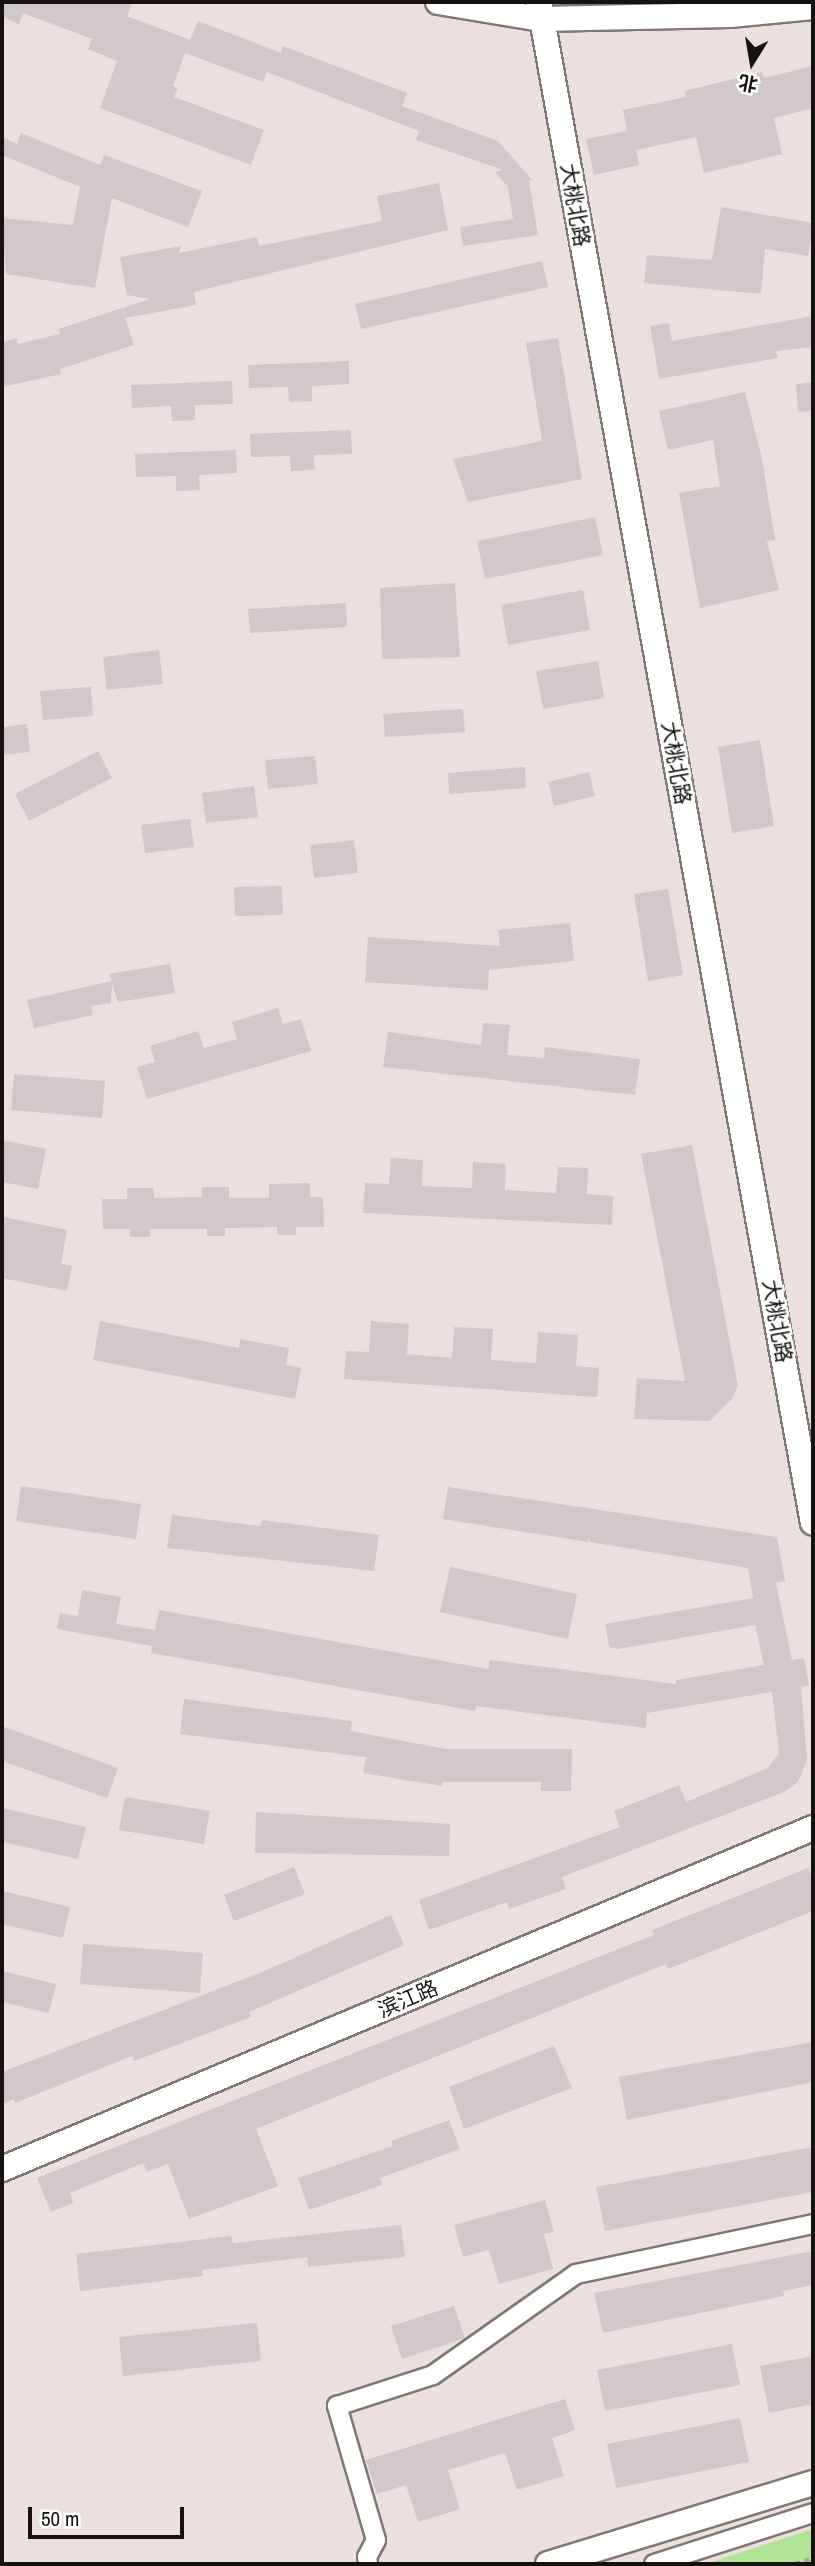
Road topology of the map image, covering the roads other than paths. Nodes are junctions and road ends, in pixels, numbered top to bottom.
1 (438, 2) edge
2 (813, 7) edge
3 (540, 10) edge
4 (813, 1523) edge
5 (813, 1828) edge
6 (2, 2169) edge
7 (813, 2224) edge
8 (813, 2483) edge
9 (813, 2513) edge
10 (368, 2564) edge
11 (548, 2564) edge
12 (654, 2564) edge

1 - 3 street
2 - 3 street
3 - 4 street, 大桃北路
5 - 6 street, 滨江路
7 - 10 street
8 - 11 street
9 - 12 street

